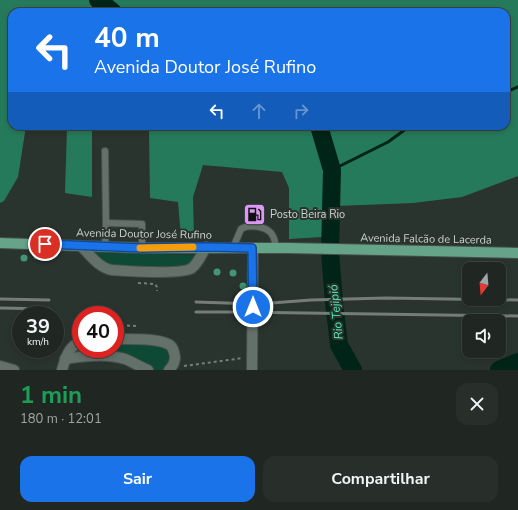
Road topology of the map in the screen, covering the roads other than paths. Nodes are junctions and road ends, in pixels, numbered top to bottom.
1 (105, 151) dead end
2 (106, 223) junction
3 (0, 243) edge
4 (81, 246) junction
5 (105, 246) junction
6 (206, 247) junction
7 (142, 248) junction
8 (233, 248) junction
9 (252, 248) junction
10 (276, 248) junction
11 (288, 248) joint
12 (518, 253) edge
13 (124, 339) edge
14 (72, 347) edge
15 (65, 359) junction
16 (0, 366) edge
17 (171, 368) edge
18 (14, 370) edge
19 (62, 370) edge
20 (148, 370) edge
21 (252, 370) edge

1 - 2 lane
2 - 5 lane
2 - 7 lane
3 - 4 main road, Avenida Doutor José Rufino
4 - 5 main road, Avenida Doutor José Rufino
4 - 6 street
5 - 7 main road, Avenida Doutor José Rufino
6 - 7 main road, Avenida Doutor José Rufino
6 - 8 main road, Avenida Doutor José Rufino
8 - 9 main road, Avenida Doutor José Rufino
8 - 10 lane
9 - 10 main road, Avenida Doutor José Rufino
9 - 21 street
10 - 11 main road, Avenida Doutor José Rufino
11 - 12 main road, Avenida Falcão de Lacerda
13 - 17 street
14 - 15 street
15 - 19 street
15 - 20 street
16 - 18 street

